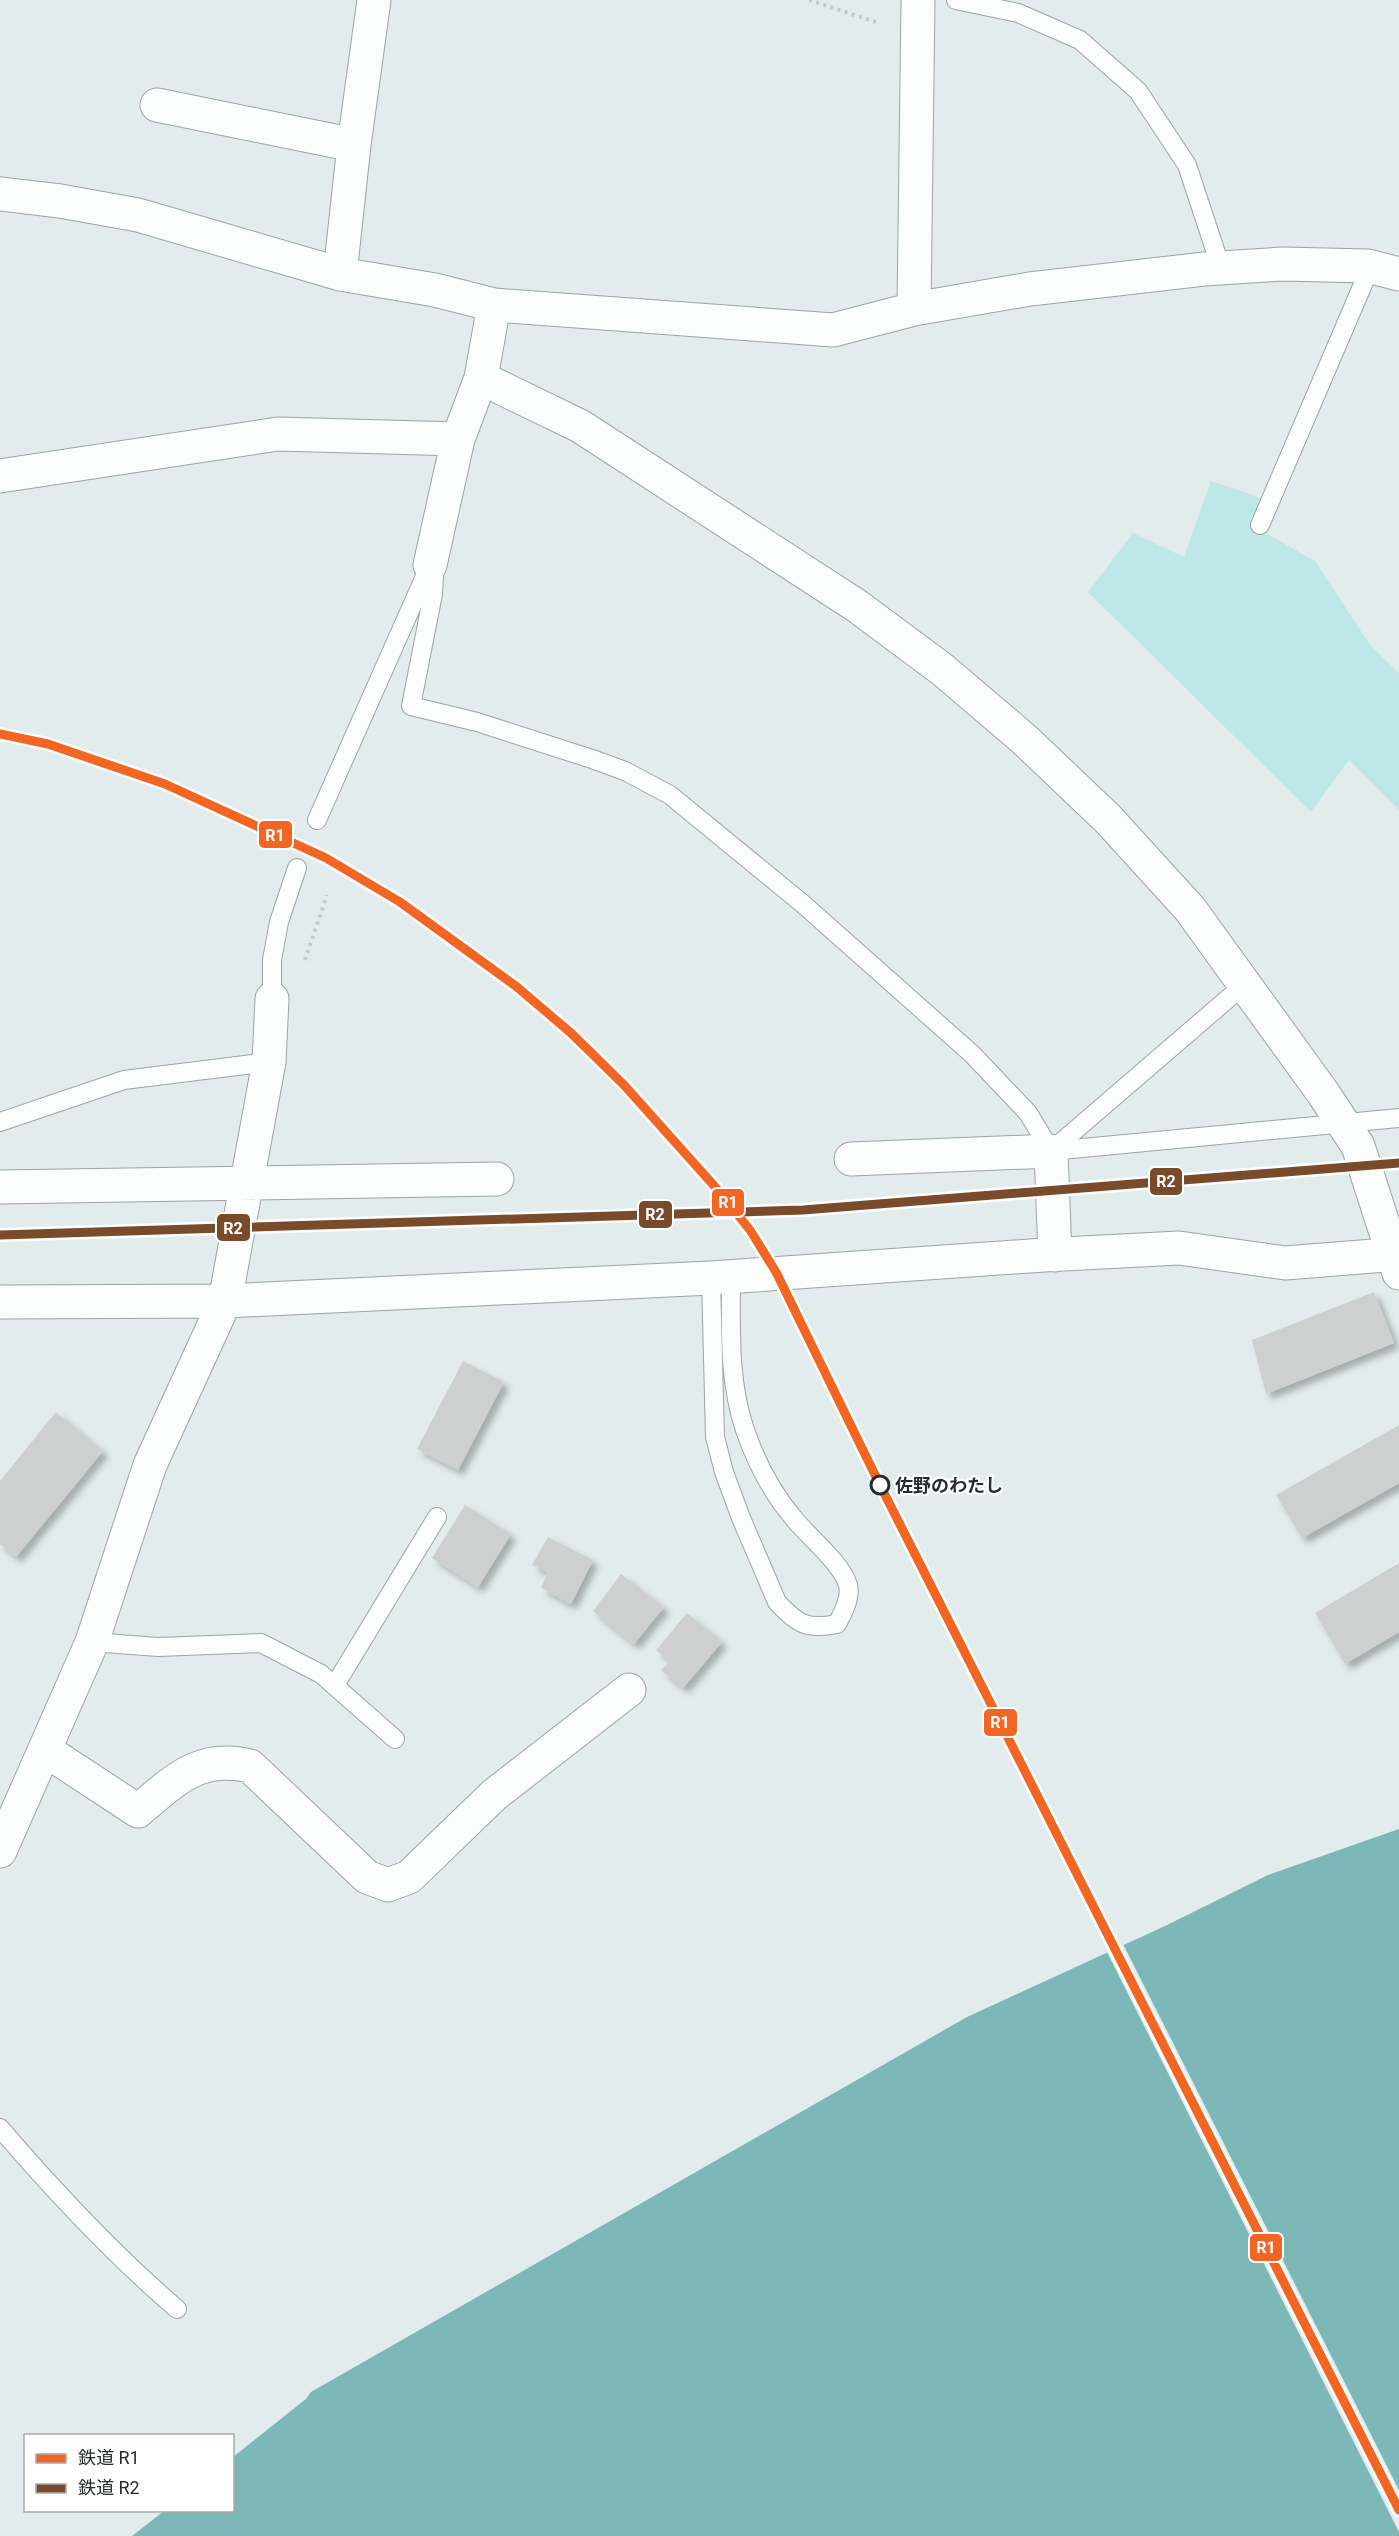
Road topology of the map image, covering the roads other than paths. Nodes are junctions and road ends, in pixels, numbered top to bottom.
1 (375, 0) edge
2 (918, 0) edge
3 (956, 0) edge
4 (157, 105) dead end
5 (354, 146) junction
6 (0, 194) edge
7 (1368, 266) junction
8 (1221, 268) junction
9 (340, 274) junction
10 (1399, 274) edge
11 (494, 305) junction
12 (914, 309) junction
13 (481, 378) junction
14 (458, 439) junction
15 (0, 476) edge
16 (1260, 525) dead end
17 (430, 565) junction
18 (317, 820) dead end
19 (297, 868) dead end
20 (1245, 984) junction
21 (273, 999) joint
22 (269, 1062) junction
23 (1399, 1118) edge
24 (0, 1122) edge
25 (1344, 1125) junction
26 (1051, 1151) junction
27 (851, 1159) dead end
28 (497, 1179) dead end
29 (245, 1182) junction
30 (0, 1187) edge
31 (1055, 1255) junction
32 (1397, 1261) edge
33 (721, 1277) junction
34 (225, 1301) junction
35 (0, 1302) edge
36 (437, 1517) dead end
37 (92, 1642) junction
38 (335, 1685) junction
39 (629, 1690) dead end
40 (395, 1739) dead end
41 (45, 1750) junction
42 (0, 1851) edge
43 (0, 2128) edge
44 (177, 2309) dead end

1 - 5 street
2 - 12 street
3 - 8 lane
4 - 5 street
5 - 9 street
6 - 9 street
7 - 8 street
7 - 10 street
7 - 16 lane
8 - 12 street
9 - 11 street
11 - 12 street
11 - 13 street
13 - 14 street
13 - 20 street
14 - 15 street
14 - 17 street
17 - 18 lane
17 - 26 lane
19 - 21 lane
20 - 25 street
20 - 26 lane
21 - 22 street
22 - 24 lane
22 - 29 street
23 - 25 lane
25 - 26 lane
25 - 32 street
26 - 27 street
26 - 31 street
28 - 29 street
29 - 30 street
29 - 34 street
31 - 32 street
31 - 33 street
33 - 33 lane
33 - 34 street
34 - 35 street
34 - 37 street
36 - 38 lane
37 - 38 lane
37 - 41 street
38 - 40 lane
39 - 41 street
41 - 42 street
43 - 44 lane

